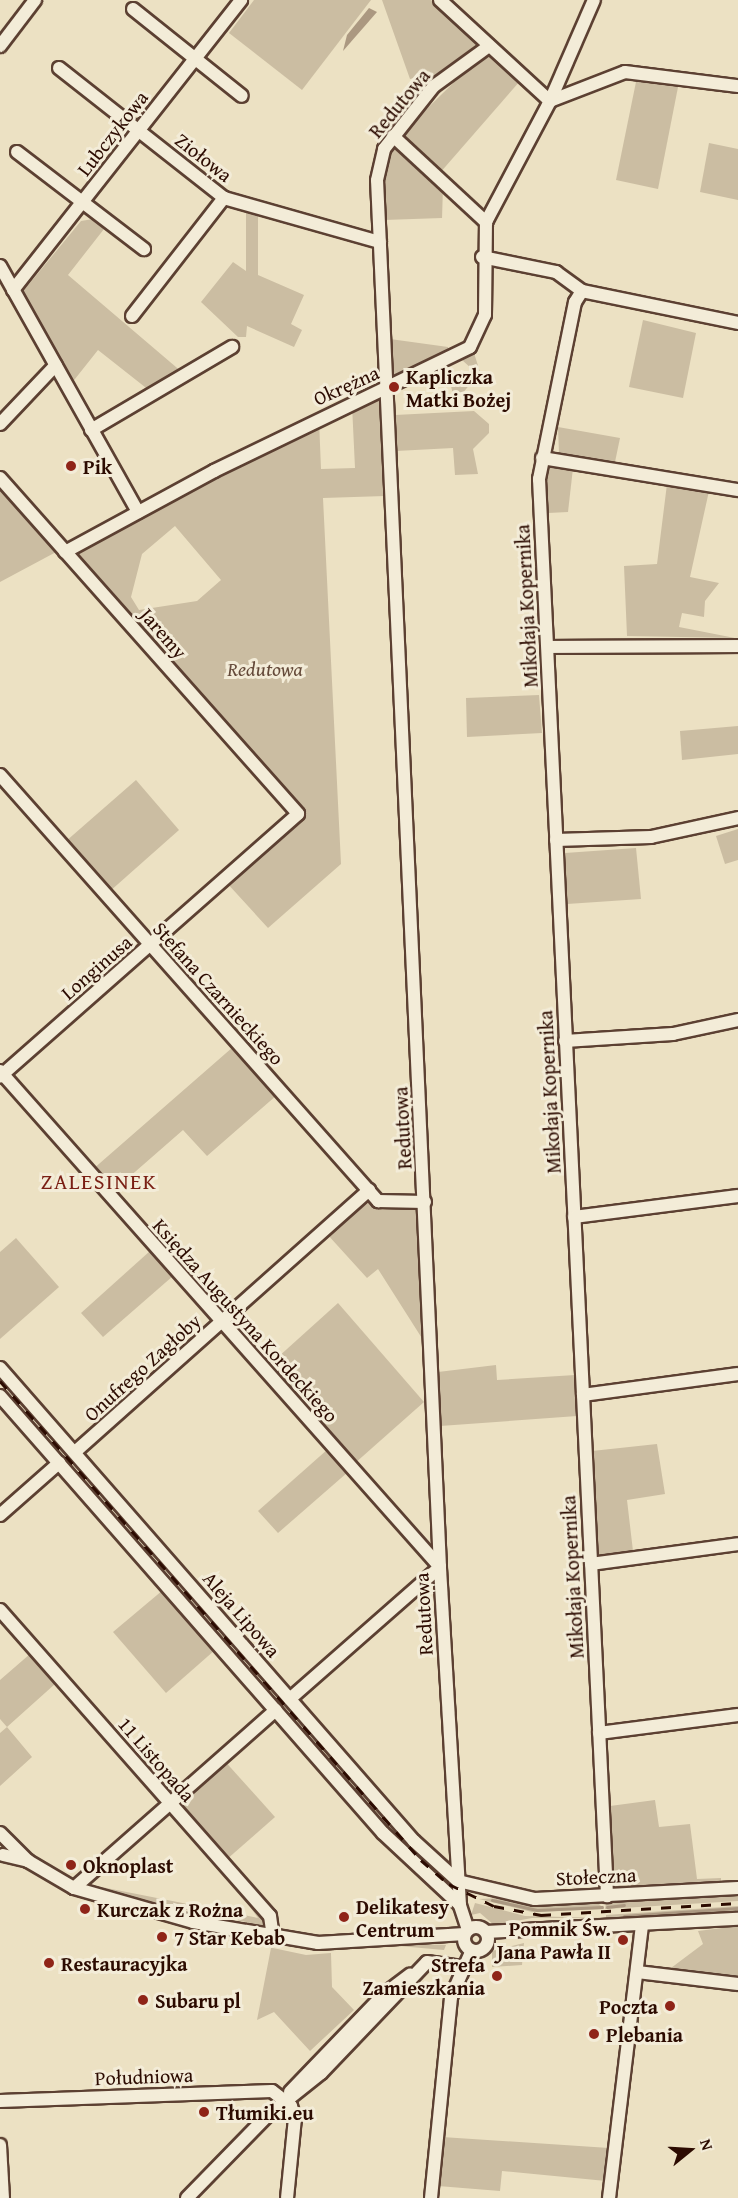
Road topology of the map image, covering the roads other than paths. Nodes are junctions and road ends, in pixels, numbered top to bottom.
1 (35, 0) edge
2 (241, 0) edge
3 (441, 0) edge
4 (594, 0) edge
5 (133, 9) dead end
6 (0, 46) edge
7 (489, 46) junction
8 (194, 58) junction
9 (59, 68) dead end
10 (738, 86) edge
11 (242, 96) dead end
12 (550, 101) junction
13 (139, 130) junction
14 (393, 136) junction
15 (17, 152) dead end
16 (224, 198) junction
17 (83, 203) junction
18 (486, 222) junction
19 (380, 242) junction
20 (144, 249) dead end
21 (482, 257) junction
22 (0, 266) edge
23 (13, 290) junction
24 (582, 291) junction
25 (132, 316) dead end
26 (738, 322) edge
27 (232, 347) dead end
28 (56, 365) junction
29 (387, 387) junction
30 (0, 424) edge
31 (91, 430) junction
32 (542, 458) junction
33 (0, 478) edge
34 (738, 490) edge
35 (138, 512) junction
36 (65, 552) junction
37 (738, 646) edge
38 (548, 647) junction
39 (0, 775) edge
40 (298, 814) joint
41 (738, 818) edge
42 (556, 840) junction
43 (150, 944) junction
44 (738, 1020) edge
45 (565, 1041) junction
46 (1, 1074) edge
47 (369, 1190) junction
48 (738, 1196) edge
49 (425, 1202) junction
50 (574, 1217) junction
51 (222, 1322) junction
52 (0, 1368) edge
53 (738, 1374) edge
54 (583, 1395) junction
55 (0, 1396) edge
56 (75, 1452) junction
57 (59, 1463) junction
58 (0, 1515) edge
59 (738, 1544) edge
60 (591, 1564) junction
61 (440, 1567) junction
62 (0, 1610) edge
63 (290, 1699) junction
64 (276, 1710) junction
65 (738, 1715) edge
66 (599, 1733) junction
67 (169, 1803) junction
68 (4, 1837) edge
69 (1, 1856) edge
70 (28, 1862) junction
71 (458, 1881) junction
72 (74, 1888) junction
73 (738, 1888) edge
74 (607, 1896) junction
75 (460, 1905) junction
76 (738, 1920) edge
77 (642, 1924) junction
78 (487, 1937) junction
79 (273, 1938) junction
80 (467, 1939) junction
81 (462, 1967) junction
82 (637, 1971) junction
83 (738, 1984) edge
84 (0, 2101) edge
85 (285, 2101) junction
86 (0, 2145) edge
87 (3, 2198) edge
88 (187, 2198) edge
89 (287, 2198) edge
90 (431, 2198) edge
91 (609, 2198) edge

1 - 6 street
2 - 8 street, Lubczykowa
3 - 7 street
4 - 12 street, Okrężna
5 - 8 street
7 - 12 street
7 - 14 street, Redutowa
8 - 11 street
8 - 13 street, Lubczykowa
9 - 13 street, Ziołowa
10 - 12 street
12 - 18 street, Okrężna
13 - 16 street, Ziołowa
13 - 17 street, Lubczykowa
14 - 18 street
14 - 19 street, Redutowa
15 - 17 street
16 - 19 street, Ziołowa
16 - 25 street
17 - 20 street
17 - 23 street, Lubczykowa
18 - 21 street, Okrężna
19 - 29 street, Redutowa
21 - 24 street
21 - 29 street, Okrężna
22 - 23 street
23 - 28 street
24 - 26 street
24 - 32 street, Mikołaja Kopernika
27 - 31 street
28 - 30 street
28 - 31 street
29 - 35 street, Okrężna
29 - 49 street, Redutowa
31 - 35 street
32 - 34 street
32 - 38 street, Mikołaja Kopernika
33 - 36 street, Jaremy
35 - 36 street, Okrężna
36 - 40 street, Jaremy
37 - 38 street
38 - 42 street, Mikołaja Kopernika
39 - 43 street, Stefana Czarnieckiego
40 - 43 street, Longinusa
41 - 42 street
42 - 45 street, Mikołaja Kopernika
43 - 46 street, Longinusa
43 - 47 street, Stefana Czarnieckiego
44 - 45 street
45 - 50 street, Mikołaja Kopernika
46 - 51 street, Księdza Augustyna Kordeckiego
47 - 49 street, Stefana Czarnieckiego
47 - 51 street, Onufrego Zagłoby
48 - 50 street
49 - 61 street, Redutowa
50 - 54 street, Mikołaja Kopernika
51 - 56 street, Onufrego Zagłoby
51 - 61 street, Księdza Augustyna Kordeckiego
52 - 56 street, Aleja Lipowa
53 - 54 street
54 - 60 street, Mikołaja Kopernika
55 - 57 street, Aleja Lipowa
56 - 63 street, Aleja Lipowa
57 - 58 street
57 - 64 street, Aleja Lipowa
59 - 60 street
60 - 66 street, Mikołaja Kopernika
61 - 63 street
61 - 71 street, Redutowa
62 - 67 street, 11 Listopada
63 - 71 street, Aleja Lipowa
64 - 67 street
64 - 75 street, Aleja Lipowa
65 - 66 street
66 - 74 street, Mikołaja Kopernika
67 - 72 street
67 - 79 street, 11 Listopada
68 - 69 street
68 - 70 street
69 - 70 street
70 - 72 street
71 - 74 street, Stołeczna
71 - 75 street, Redutowa
72 - 79 street
73 - 74 street, Stołeczna
75 - 80 street, Redutowa
76 - 77 street
77 - 78 street
77 - 82 street
78 - 80 street
78 - 80 street
79 - 80 street
80 - 81 street
81 - 85 street
81 - 90 street
82 - 83 street
82 - 91 street
84 - 85 street, Południowa
85 - 88 street
85 - 89 street
86 - 87 street

